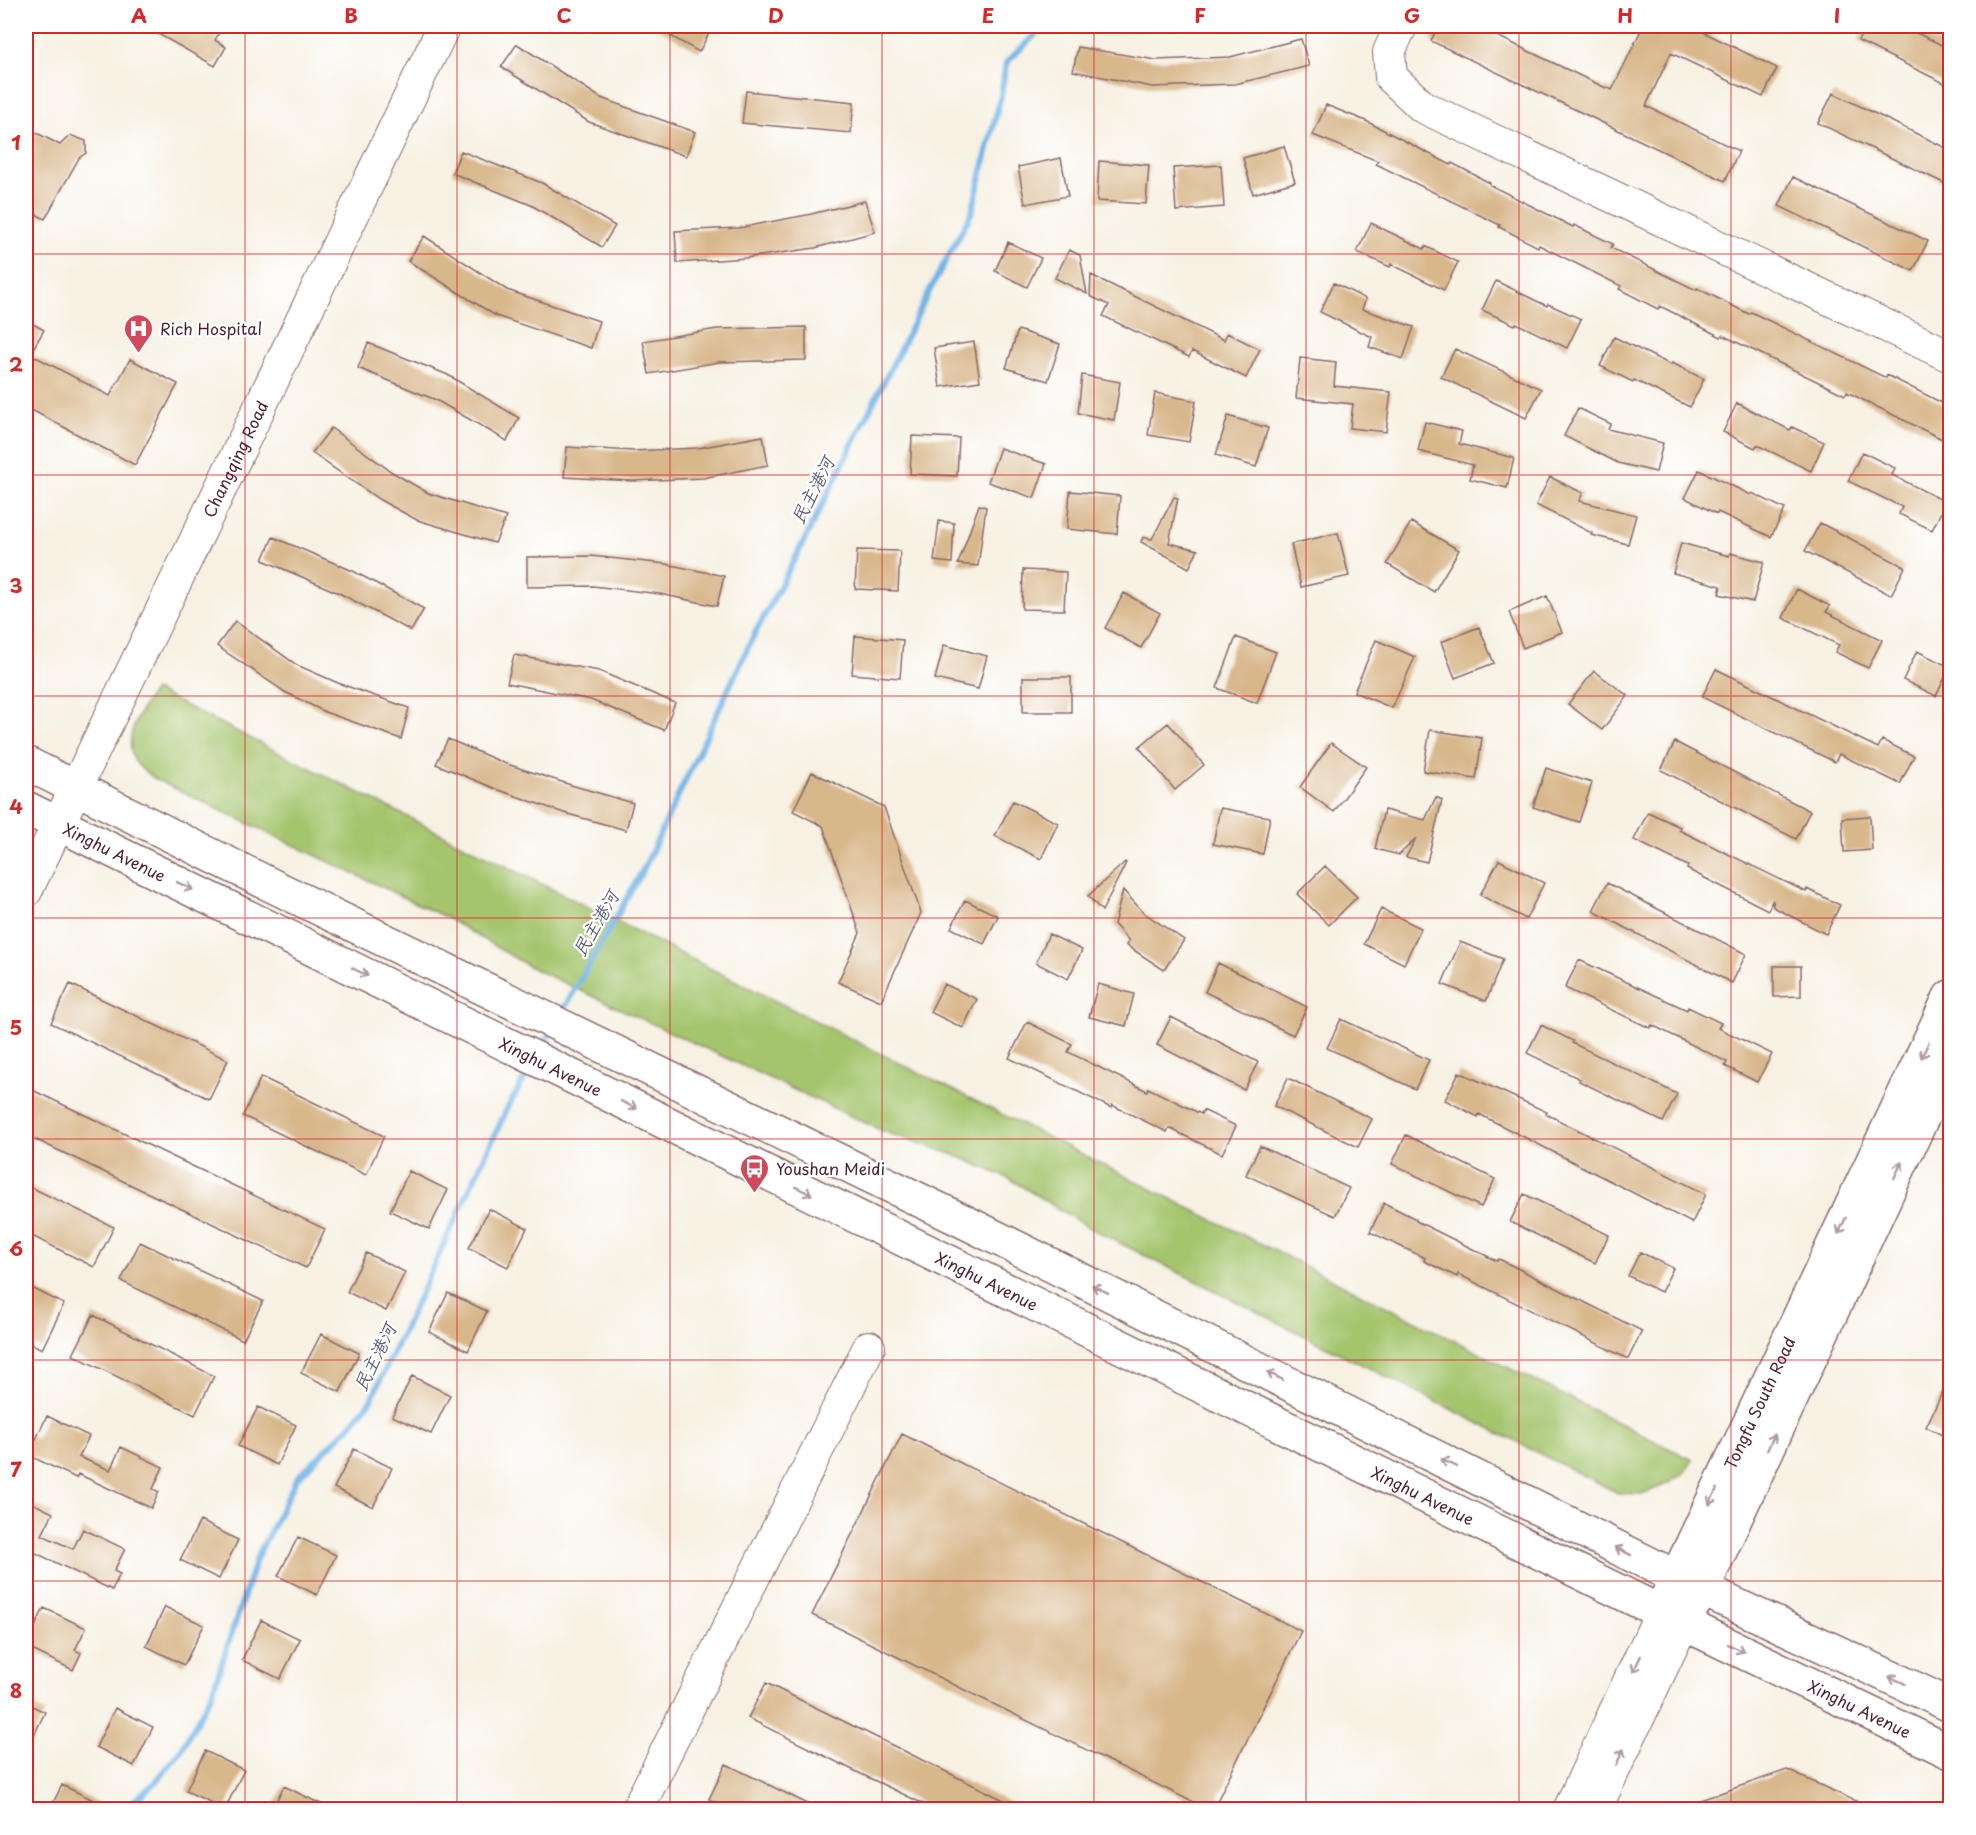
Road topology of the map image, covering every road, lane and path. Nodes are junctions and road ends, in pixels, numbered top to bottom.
1 (444, 26) edge
2 (1401, 26) edge
3 (1950, 357) edge
4 (26, 763) edge
5 (74, 787) junction
6 (26, 808) edge
7 (57, 823) junction
8 (26, 891) edge
9 (1950, 997) edge
10 (1950, 1058) edge
11 (869, 1347) dead end
12 (1689, 1583) junction
13 (1672, 1617) junction
14 (1950, 1705) edge
15 (1950, 1752) edge
16 (637, 1809) edge
17 (1569, 1809) edge
18 (1595, 1809) edge

1 - 5 street, Changqing Road
2 - 3 street
4 - 5 main road
5 - 7 street, Changqing Road
12 -> 5 main road
6 - 7 main road, Xinghu Avenue
7 - 8 street, Changqing Road
7 -> 13 main road, Xinghu Avenue
9 -> 12 main road, Tongfu South Road
12 -> 10 main road, Tongfu South Road
11 - 16 street
12 - 13 main road, Tongfu South Road
14 -> 12 main road
13 -> 15 main road, Xinghu Avenue
13 -> 17 street, Tongfu South Road
18 -> 13 street, Tongfu South Road

